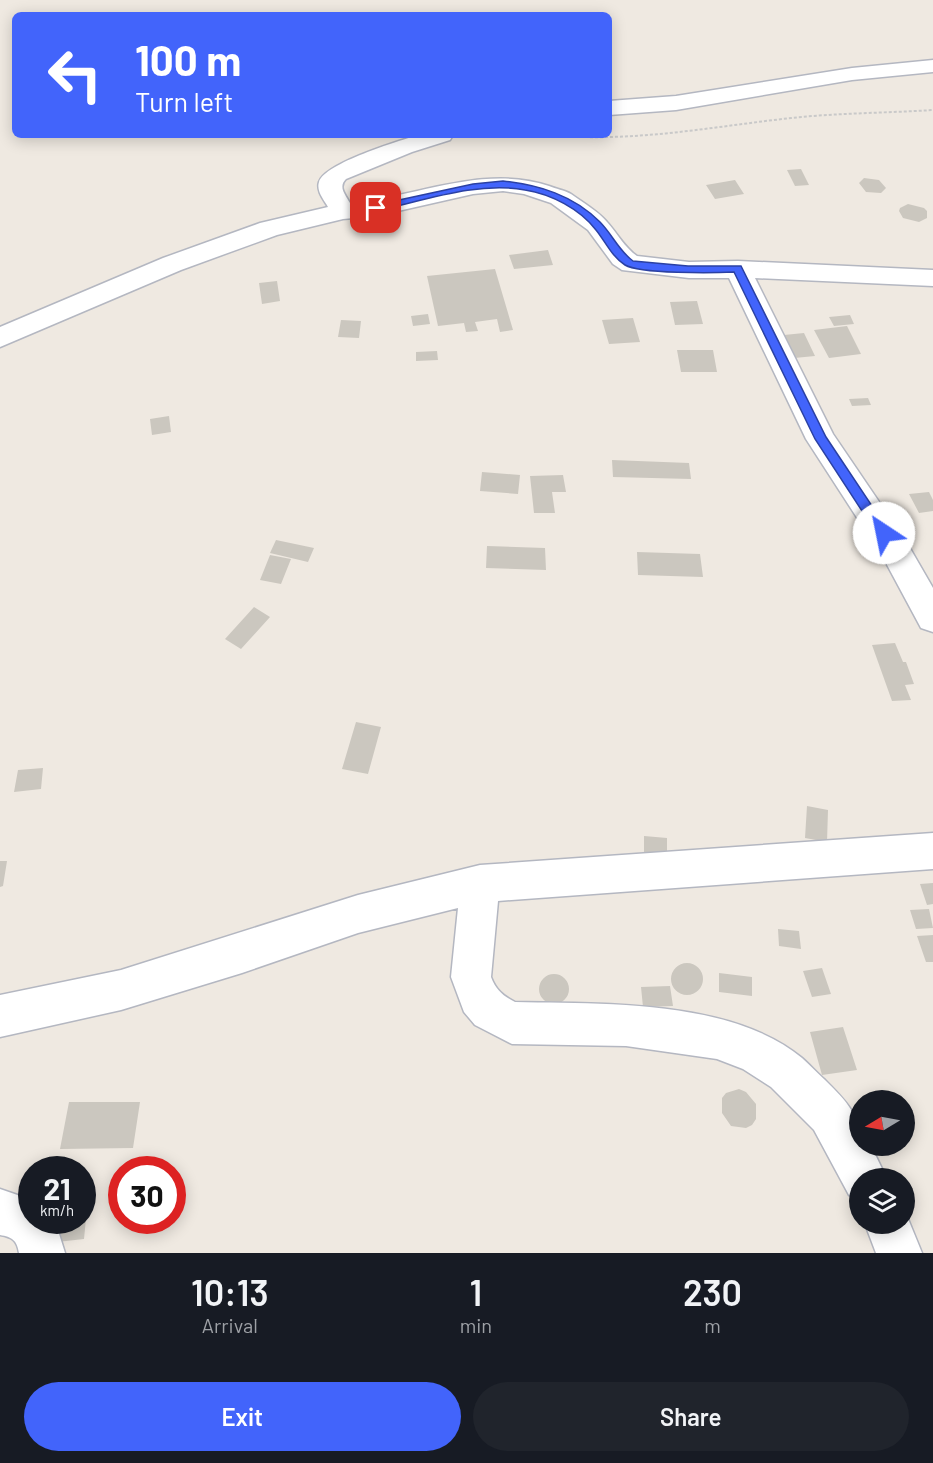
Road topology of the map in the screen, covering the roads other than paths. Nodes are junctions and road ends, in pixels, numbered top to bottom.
1 (933, 66) edge
2 (612, 108) edge
3 (432, 138) edge
4 (343, 212) junction
5 (738, 269) junction
6 (933, 278) edge
7 (0, 338) edge
8 (933, 618) edge
9 (933, 851) edge
10 (480, 884) junction
11 (0, 1016) edge
12 (859, 1168) edge
13 (0, 1212) edge
14 (892, 1234) edge
15 (42, 1253) edge
16 (899, 1253) edge

1 - 2 street
3 - 4 street
4 - 5 street
4 - 7 street
5 - 6 street
5 - 8 street
9 - 10 street
10 - 11 street
10 - 12 street
13 - 15 street
14 - 16 street

